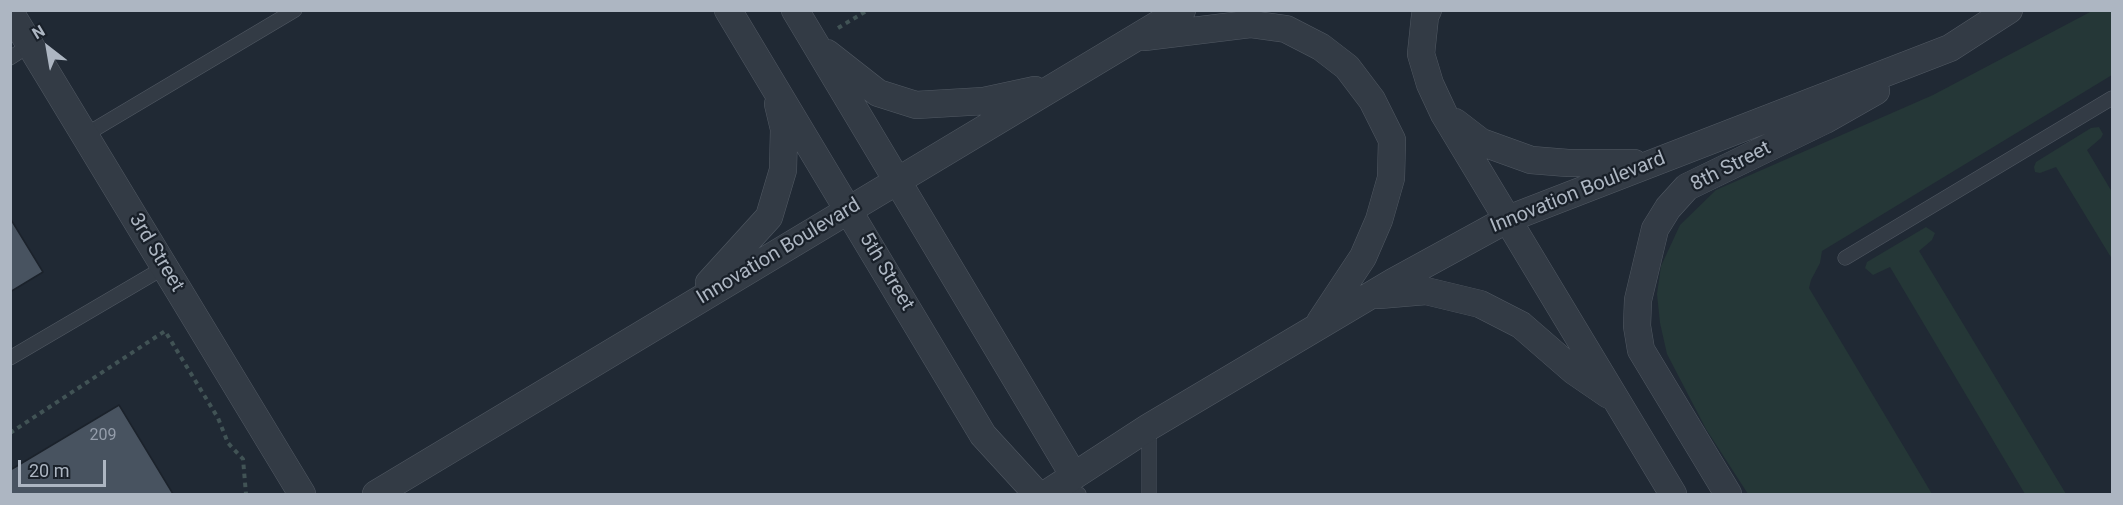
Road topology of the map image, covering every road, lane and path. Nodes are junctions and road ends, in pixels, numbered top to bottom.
1 (295, 10) edge
2 (728, 10) edge
3 (795, 10) edge
4 (868, 10) edge
5 (1428, 10) edge
6 (2009, 10) edge
7 (10, 12) edge
8 (1177, 12) edge
9 (825, 36) junction
10 (1134, 38) junction
11 (1950, 48) junction
12 (20, 51) edge
13 (774, 86) junction
14 (1054, 87) junction
15 (2112, 98) edge
16 (1444, 114) junction
17 (85, 135) junction
18 (1651, 163) junction
19 (898, 181) junction
20 (849, 210) junction
21 (1508, 219) junction
22 (1845, 258) dead end
23 (165, 267) junction
24 (1372, 295) junction
25 (684, 310) junction
26 (1316, 328) junction
27 (10, 358) edge
28 (1616, 399) junction
29 (1149, 427) junction
30 (10, 433) edge
31 (1058, 490) edge
32 (246, 495) edge
33 (302, 495) edge
34 (376, 495) edge
35 (1149, 495) edge
36 (1673, 495) edge
37 (1728, 495) edge

1 - 17 lane
2 - 13 street, 5th Street
3 - 9 street
4 - 9 path
5 - 16 street
6 - 11 street, Innovation Boulevard
7 - 12 street, 3rd Street
8 - 10 street, Innovation Boulevard
9 - 14 street
9 - 19 street
10 - 14 street, Innovation Boulevard
10 - 26 street
11 - 18 street, Innovation Boulevard
11 - 37 street, 8th Street
12 - 17 street, 3rd Street
13 - 20 street, 5th Street
13 - 25 street
14 - 19 street, Innovation Boulevard
15 - 22 lane
16 - 18 street
16 - 21 street
17 - 23 street, 3rd Street
18 - 21 street, Innovation Boulevard
19 - 20 street, Innovation Boulevard
19 - 31 street
20 - 25 street, Innovation Boulevard
20 - 31 street, 5th Street
21 - 24 street, Innovation Boulevard
21 - 28 street
23 - 27 lane
23 - 33 street, 3rd Street
24 - 26 street, Innovation Boulevard
24 - 28 street
25 - 34 street, Innovation Boulevard
26 - 29 street, Innovation Boulevard
28 - 36 street
29 - 31 street, Innovation Boulevard
29 - 35 lane
30 - 32 path

